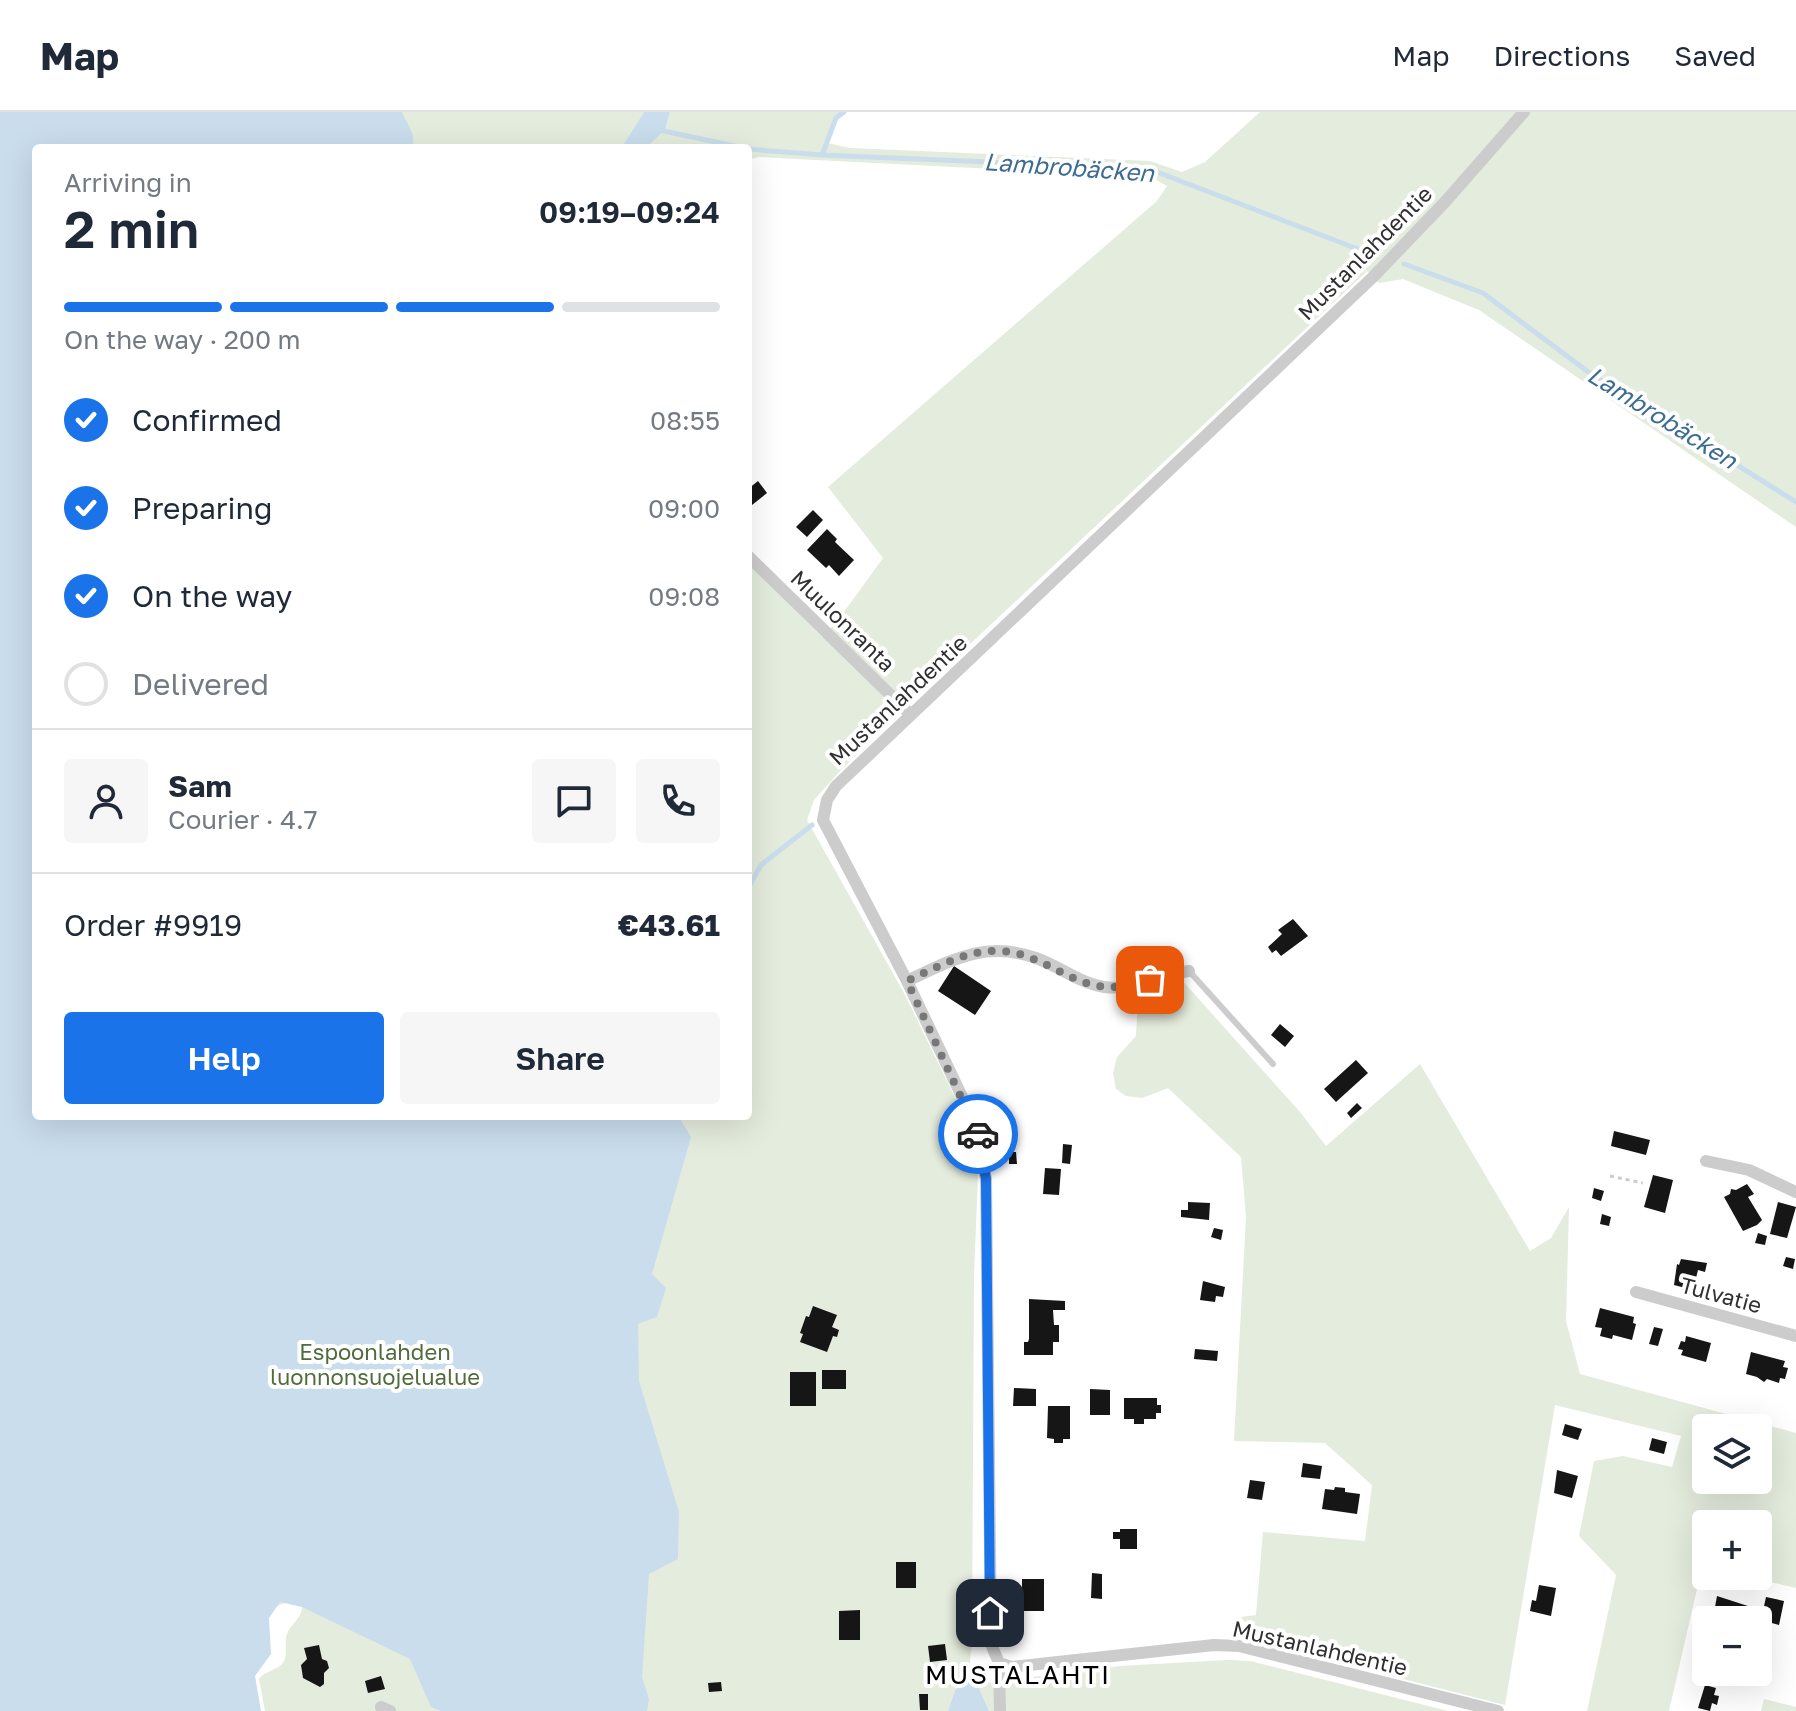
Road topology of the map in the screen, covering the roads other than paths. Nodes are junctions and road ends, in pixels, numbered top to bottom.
1 (1524, 112) edge
2 (752, 560) edge
3 (911, 715) junction
4 (1189, 971) joint
5 (907, 981) junction
6 (1273, 1064) dead end
7 (1706, 1161) dead end
8 (1796, 1192) edge
9 (1636, 1292) dead end
10 (1796, 1336) edge
11 (999, 1663) junction
12 (1000, 1711) edge
13 (1498, 1711) edge

1 - 3 street, Mustanlahdentie
2 - 3 street, Muulonranta
3 - 5 street, Mustanlahdentie
4 - 5 street
4 - 6 lane
5 - 11 street, Mustanlahdentie
7 - 8 street
9 - 10 street, Tulvatie
11 - 12 street
11 - 13 street, Mustanlahdentie

